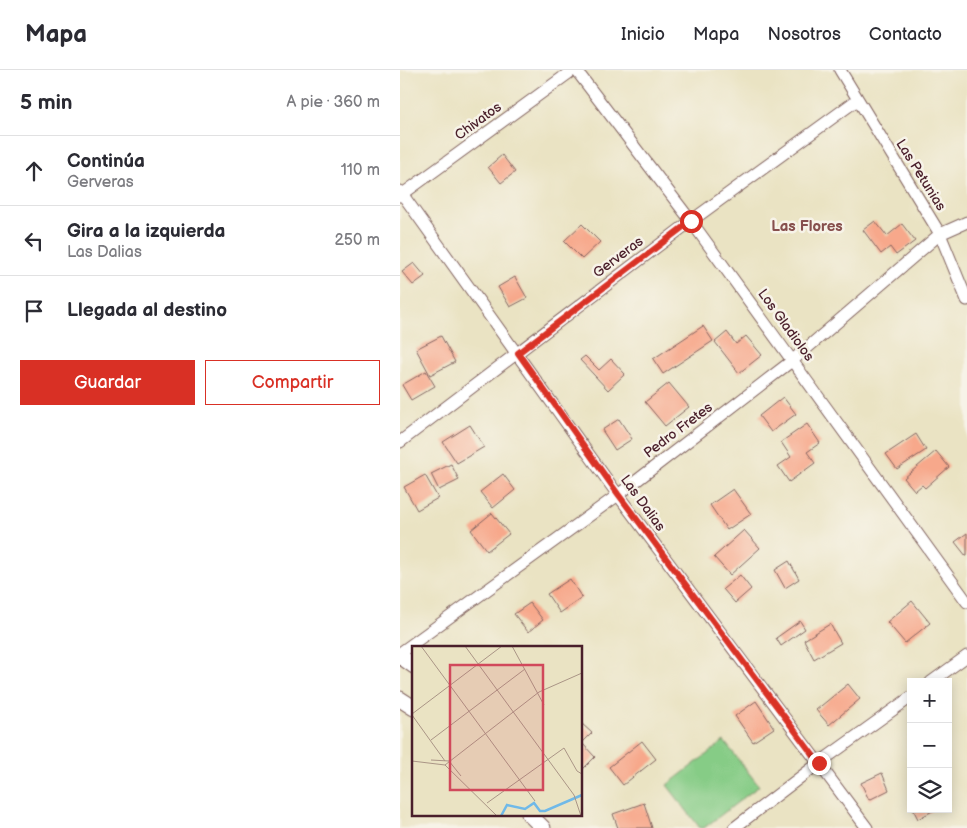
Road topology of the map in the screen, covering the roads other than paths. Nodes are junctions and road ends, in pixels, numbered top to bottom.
1 (574, 70) edge
2 (840, 70) edge
3 (857, 100) junction
4 (401, 194) edge
5 (691, 221) junction
6 (967, 222) edge
7 (940, 234) junction
8 (967, 300) edge
9 (518, 353) junction
10 (793, 360) junction
11 (400, 442) edge
12 (618, 494) junction
13 (967, 602) edge
14 (400, 654) edge
15 (967, 656) edge
16 (412, 664) edge
17 (937, 678) edge
18 (400, 699) edge
19 (907, 699) edge
20 (412, 707) edge
21 (819, 763) junction
22 (531, 816) edge
23 (543, 828) edge
24 (734, 828) edge
25 (867, 828) edge

1 - 4 street, Chivatos
1 - 5 street, Los Gladiolos
2 - 3 street, Las Petunias
3 - 5 street, Gerveras
3 - 7 street, Las Petunias
4 - 9 street, Las Dalias
5 - 9 street, Gerveras
5 - 10 street, Los Gladiolos
6 - 7 street, Pedro Fretes
7 - 8 street, Las Petunias
7 - 10 street, Pedro Fretes
9 - 11 street, Gerveras
9 - 12 street, Las Dalias
10 - 12 street, Pedro Fretes
10 - 13 street, Los Gladiolos
12 - 14 street, Pedro Fretes
12 - 21 street, Las Dalias
14 - 16 main road
15 - 17 street
18 - 20 main road
19 - 21 street
21 - 24 street
21 - 25 street, Las Dalias
22 - 23 main road

